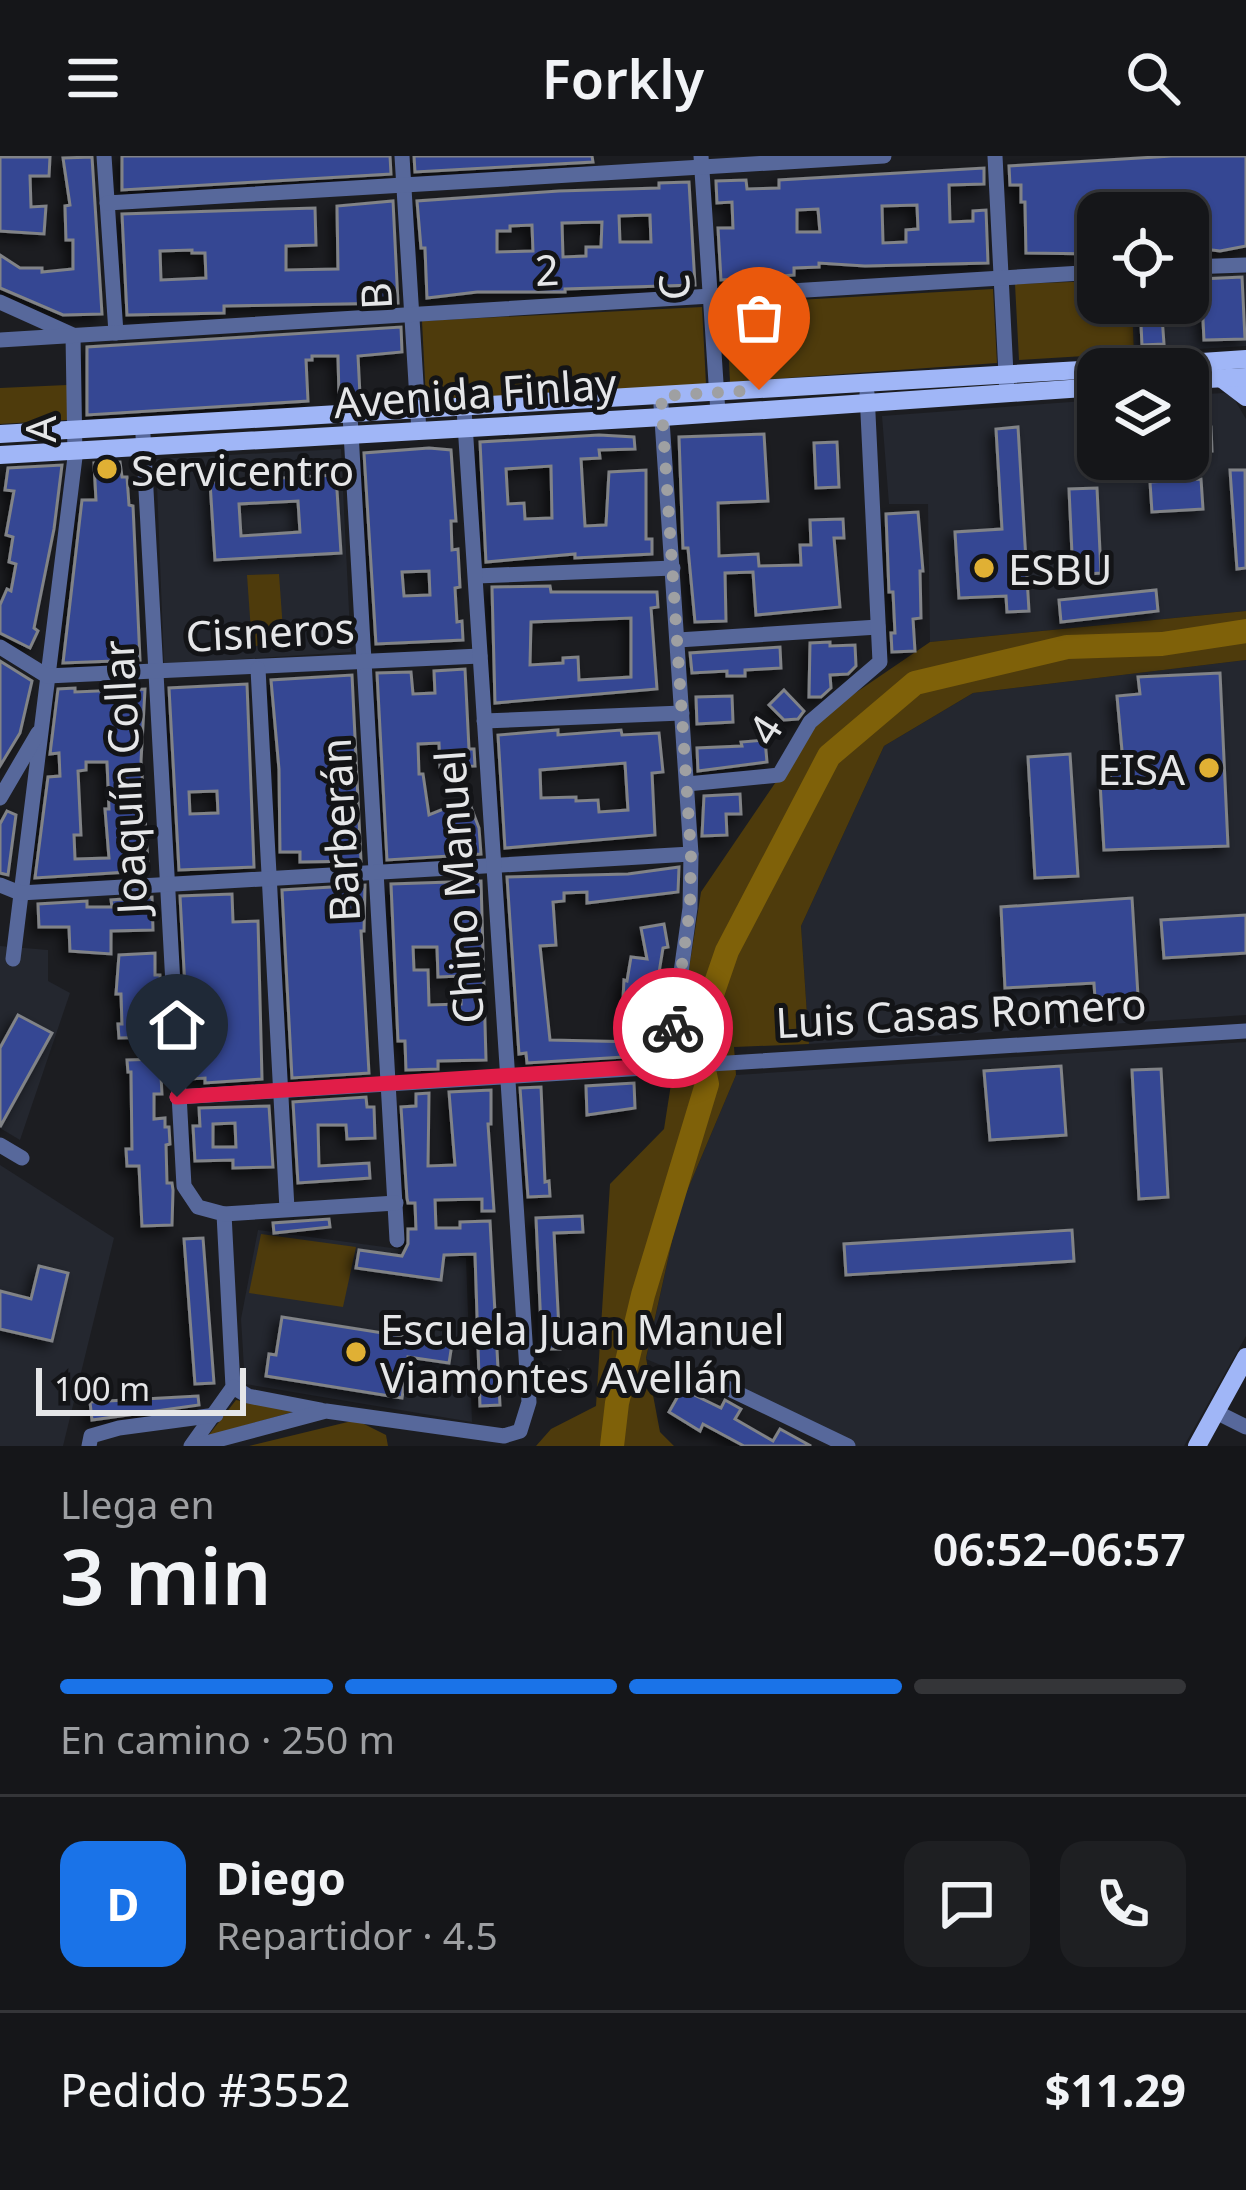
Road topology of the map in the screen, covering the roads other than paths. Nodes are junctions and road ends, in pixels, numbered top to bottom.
1 (104, 156) edge
2 (402, 156) edge
3 (884, 156) edge
4 (995, 156) edge
5 (702, 162) edge
6 (404, 185) junction
7 (107, 203) junction
8 (1246, 265) edge
9 (1209, 267) edge
10 (1077, 273) edge
11 (1003, 276) junction
12 (710, 296) junction
13 (0, 302) edge
14 (412, 312) junction
15 (116, 333) junction
16 (73, 335) junction
17 (0, 340) edge
18 (1246, 358) edge
19 (1209, 361) edge
20 (1077, 373) edge
21 (1246, 377) edge
22 (1221, 378) junction
23 (1209, 379) edge
24 (1007, 385) junction
25 (1077, 387) edge
26 (867, 394) junction
27 (661, 396) junction
28 (1246, 397) edge
29 (717, 403) junction
30 (662, 417) junction
31 (465, 419) junction
32 (418, 422) junction
33 (351, 426) junction
34 (75, 429) junction
35 (0, 434) edge
36 (143, 436) junction
37 (75, 450) junction
38 (0, 454) edge
39 (674, 568) junction
40 (476, 576) junction
41 (878, 627) junction
42 (678, 640) junction
43 (0, 646) edge
44 (480, 656) junction
45 (365, 662) junction
46 (258, 669) junction
47 (153, 674) junction
48 (47, 676) junction
49 (682, 713) junction
50 (484, 721) junction
51 (41, 727) junction
52 (687, 784) junction
53 (0, 798) edge
54 (691, 854) junction
55 (492, 868) junction
56 (377, 874) junction
57 (271, 880) junction
58 (0, 885) edge
59 (166, 885) junction
60 (20, 893) junction
61 (13, 959) dead end
62 (1246, 1031) edge
63 (668, 1065) junction
64 (506, 1076) junction
65 (388, 1083) junction
66 (280, 1090) junction
67 (177, 1097) junction
68 (0, 1145) edge
69 (22, 1158) dead end
70 (396, 1203) junction
71 (287, 1209) junction
72 (224, 1214) junction
73 (397, 1240) dead end
74 (1246, 1358) edge
75 (702, 1376) dead end
76 (233, 1387) junction
77 (326, 1411) junction
78 (1216, 1412) junction
79 (216, 1415) junction
80 (1246, 1427) edge
81 (88, 1446) edge
82 (193, 1446) edge
83 (848, 1446) edge
84 (1197, 1446) edge

1 - 7 street
2 - 6 street, B
3 - 5 street
4 - 11 street
5 - 6 street
5 - 12 street, C
6 - 7 street
6 - 14 street, B
7 - 15 street
8 - 9 street
10 - 11 street, 2
11 - 12 street, 2
11 - 24 street
12 - 14 street, 2
12 - 29 street, C
13 - 16 street
14 - 15 street, 2
14 - 32 street, B
15 - 16 street, 2
16 - 17 street, 2
16 - 34 street, A
18 - 19 main road, Avenida Finlay
20 - 24 main road, Avenida Finlay
21 - 22 main road
22 - 23 main road
22 - 28 main road
24 - 25 main road, Avenida Finlay
24 - 26 main road, Avenida Finlay
26 - 29 main road, Avenida Finlay
26 - 41 street
27 - 29 main road, Avenida Finlay
27 - 30 street
27 - 31 main road, Avenida Finlay
29 - 30 main road, Avenida Finlay
30 - 31 main road, Avenida Finlay
30 - 39 street
31 - 32 main road, Avenida Finlay
31 - 40 street, Chino Manuel
32 - 33 main road, Avenida Finlay
33 - 36 main road, Avenida Finlay
33 - 45 street, Barberán
34 - 35 main road, Avenida Finlay
34 - 36 main road, Avenida Finlay
34 - 37 street, A
36 - 37 main road, Avenida Finlay
36 - 47 street, Joaquín Collar
37 - 38 main road, Avenida Finlay
37 - 48 street, A
39 - 40 street
39 - 42 street
40 - 44 street, Chino Manuel
41 - 42 street
41 - 52 street, 4
42 - 49 street
43 - 48 street
44 - 45 street, Cisneros
44 - 50 street, Chino Manuel
45 - 46 street, Cisneros
45 - 56 street, Barberán
46 - 47 street, Cisneros
46 - 57 street
47 - 48 street, Cisneros
47 - 59 street, Joaquín Collar
48 - 51 street, A
49 - 50 street
49 - 52 street
50 - 55 street, Chino Manuel
51 - 53 street, A
51 - 60 street
52 - 54 street
54 - 55 street
54 - 63 street
55 - 56 street
55 - 64 street, Chino Manuel
56 - 57 street
56 - 65 street, Barberán
57 - 59 street
57 - 66 street
58 - 60 street
59 - 60 street
59 - 67 street, Joaquín Collar
60 - 61 street
62 - 63 street, Luis Casas Romero
63 - 64 street, Luis Casas Romero
64 - 65 street, Luis Casas Romero
64 - 77 street, Chino Manuel
65 - 66 street, Luis Casas Romero
65 - 70 street, Barberán
66 - 67 street, Luis Casas Romero
66 - 71 street
67 - 72 street, Joaquín Collar
68 - 69 street
70 - 71 street
70 - 73 street, Barberán
71 - 72 street
72 - 76 street
74 - 78 main road
75 - 83 street
76 - 77 street
76 - 79 street
77 - 82 street
78 - 80 street
78 - 84 main road
79 - 81 street
79 - 82 street

